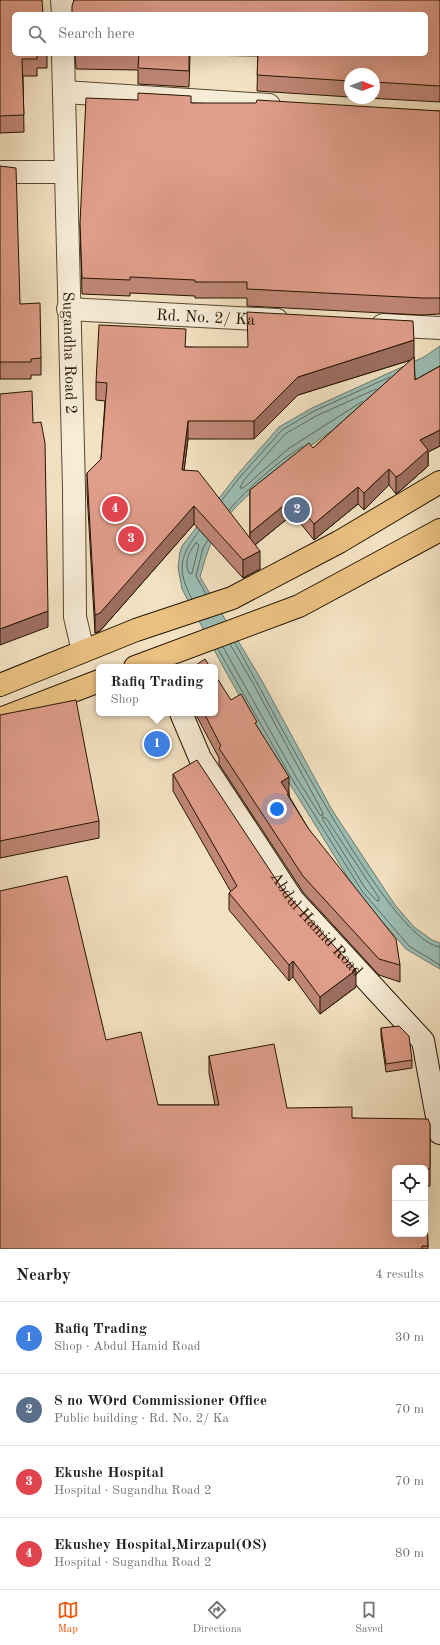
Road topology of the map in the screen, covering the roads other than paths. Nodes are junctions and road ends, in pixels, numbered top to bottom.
1 (62, 0) edge
2 (63, 12) edge
3 (63, 56) edge
4 (64, 92) junction
5 (291, 106) edge
6 (0, 172) edge
7 (65, 172) junction
8 (68, 309) junction
9 (298, 321) edge
10 (361, 324) edge
11 (440, 328) edge
12 (440, 482) edge
13 (440, 530) edge
14 (84, 651) junction
15 (159, 663) edge
16 (96, 682) edge
17 (0, 685) edge
18 (182, 716) edge
19 (0, 719) edge
20 (440, 1133) edge

1 - 2 street
3 - 4 street, Sugandha Road 2
4 - 5 street
4 - 7 street, Sugandha Road 2
6 - 7 street
7 - 8 street, Sugandha Road 2
8 - 9 street, Rd. No. 2/ Ka
8 - 14 street, Sugandha Road 2
10 - 11 street
12 - 14 main road
13 - 15 main road
14 - 17 main road
16 - 19 main road
18 - 20 street, Abdul Hamid Road

